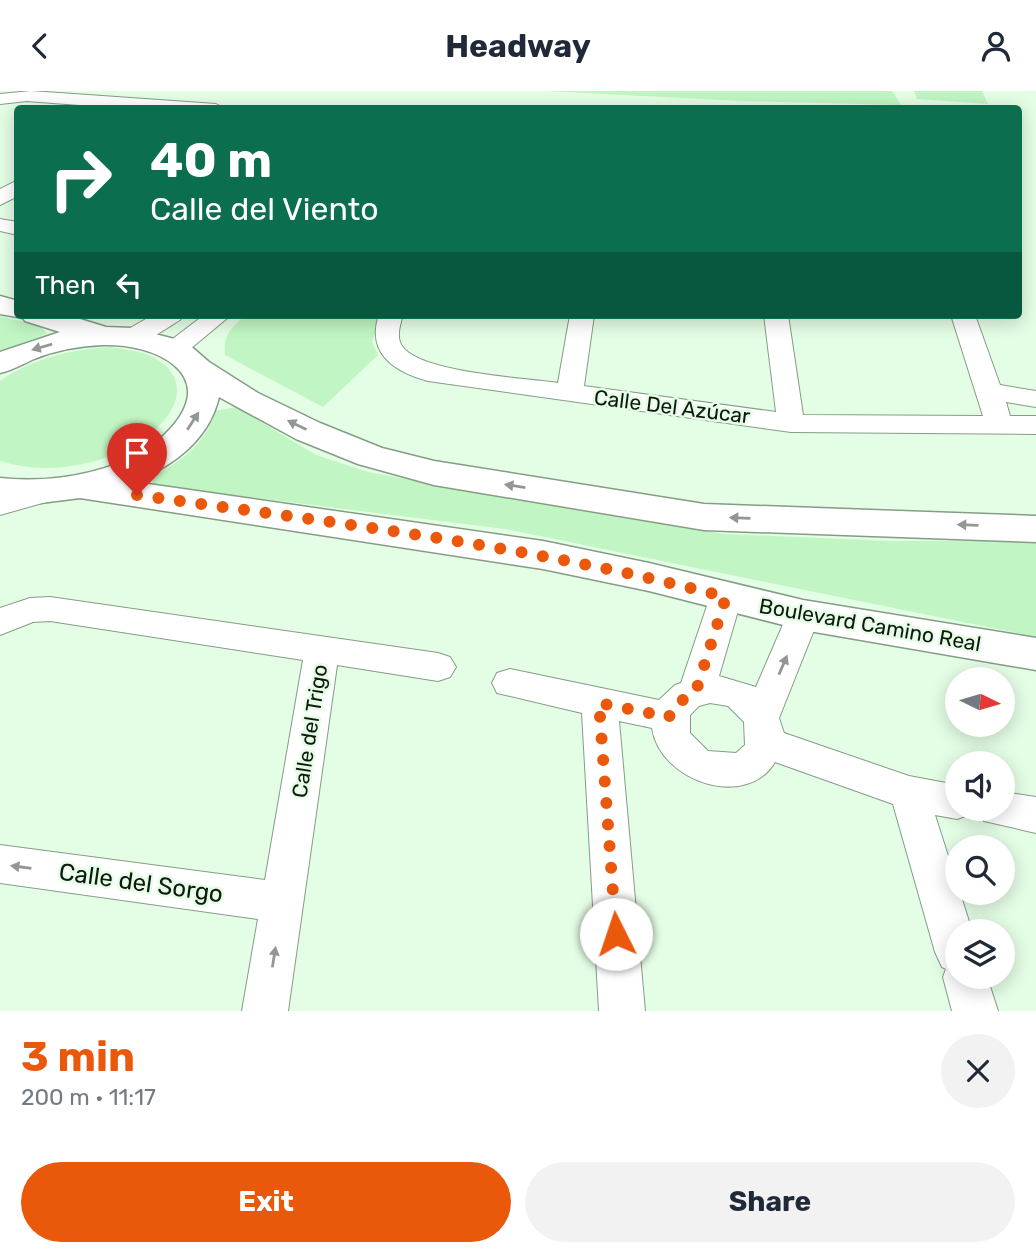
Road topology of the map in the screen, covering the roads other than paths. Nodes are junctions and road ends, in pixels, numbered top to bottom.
1 (0, 99) edge
2 (120, 105) edge
3 (52, 319) edge
4 (161, 319) edge
5 (216, 319) edge
6 (389, 319) edge
7 (581, 319) edge
8 (777, 319) edge
9 (963, 319) edge
10 (118, 336) junction
11 (186, 359) junction
12 (0, 363) edge
13 (989, 392) junction
14 (570, 394) junction
15 (1036, 399) edge
16 (791, 422) junction
17 (1036, 425) edge
18 (1000, 426) junction
19 (84, 487) junction
20 (0, 490) edge
21 (42, 493) junction
22 (0, 505) edge
23 (1036, 529) edge
24 (726, 597) junction
25 (803, 615) junction
26 (0, 622) edge
27 (323, 651) junction
28 (1036, 654) edge
29 (438, 667) dead end
30 (510, 683) dead end
31 (696, 691) junction
32 (599, 703) junction
33 (669, 717) junction
34 (764, 729) junction
35 (909, 793) junction
36 (945, 800) edge
37 (1015, 812) edge
38 (1036, 815) edge
39 (0, 864) edge
40 (283, 902) junction
41 (947, 919) edge
42 (969, 989) edge
43 (265, 1011) edge
44 (622, 1011) edge
45 (975, 1011) edge

1 - 2 street
3 - 10 street
4 - 10 street
5 - 11 street
6 - 14 street, Calle Del Azúcar
7 - 14 street
8 - 16 street
9 - 13 street
10 - 11 street
10 -> 12 street
19 -> 11 street
23 -> 11 street
13 - 15 street
13 - 18 street
14 - 16 street, Calle Del Azúcar
16 - 18 street, Calle Del Azúcar
17 - 18 street, Calle Del Azúcar
19 - 21 street
19 - 24 street, Boulevard Camino Real
20 - 21 street
21 - 22 street
24 - 25 street, Boulevard Camino Real
24 - 31 street
25 - 28 street, Boulevard Camino Real
34 -> 25 street
26 - 27 street, Calle del Trigo
27 - 29 street
27 - 40 street, Calle del Trigo
30 - 32 street
31 - 33 street
31 - 34 street
32 - 33 street
32 - 44 street
33 - 34 street
34 - 35 street
35 - 36 street
35 - 41 street
37 - 38 street
40 -> 39 street, Calle del Sorgo
43 -> 40 street, Calle del Trigo
42 - 45 street

